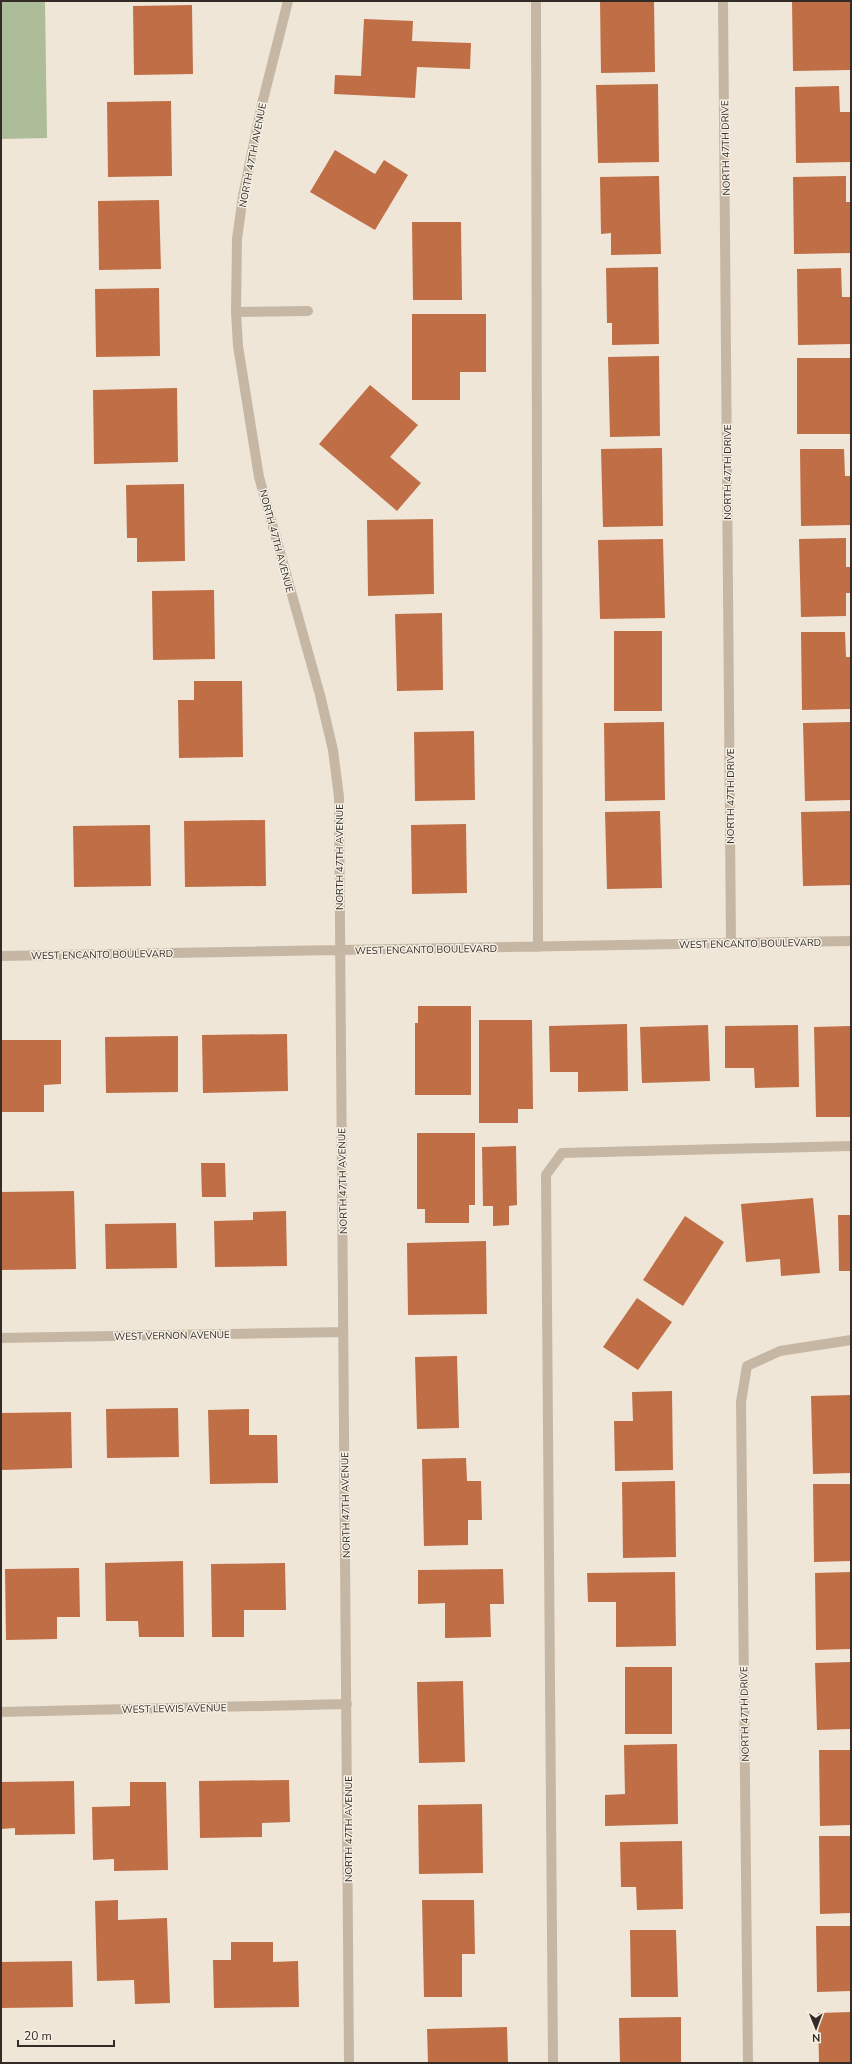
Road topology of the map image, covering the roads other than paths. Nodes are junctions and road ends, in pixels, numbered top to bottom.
1 (288, 1) edge
2 (536, 1) edge
3 (723, 1) edge
4 (308, 311) dead end
5 (236, 312) junction
6 (851, 941) edge
7 (731, 943) junction
8 (538, 947) junction
9 (340, 950) junction
10 (1, 956) edge
11 (851, 1146) edge
12 (343, 1332) junction
13 (1, 1338) edge
14 (851, 1340) edge
15 (347, 1704) junction
16 (1, 1712) edge
17 (349, 2063) edge
18 (553, 2063) edge
19 (748, 2063) edge

1 - 5 street, NORTH 47TH AVENUE
2 - 8 street
3 - 7 street, NORTH 47TH DRIVE
4 - 5 street
5 - 9 street, NORTH 47TH AVENUE
6 - 7 street, WEST ENCANTO BOULEVARD
7 - 8 street, WEST ENCANTO BOULEVARD
8 - 9 street, WEST ENCANTO BOULEVARD
9 - 10 street, WEST ENCANTO BOULEVARD
9 - 12 street, NORTH 47TH AVENUE
11 - 18 street
12 - 13 street, WEST VERNON AVENUE
12 - 15 street, NORTH 47TH AVENUE
14 - 19 street, NORTH 47TH DRIVE
15 - 16 street, WEST LEWIS AVENUE
15 - 17 street, NORTH 47TH AVENUE

